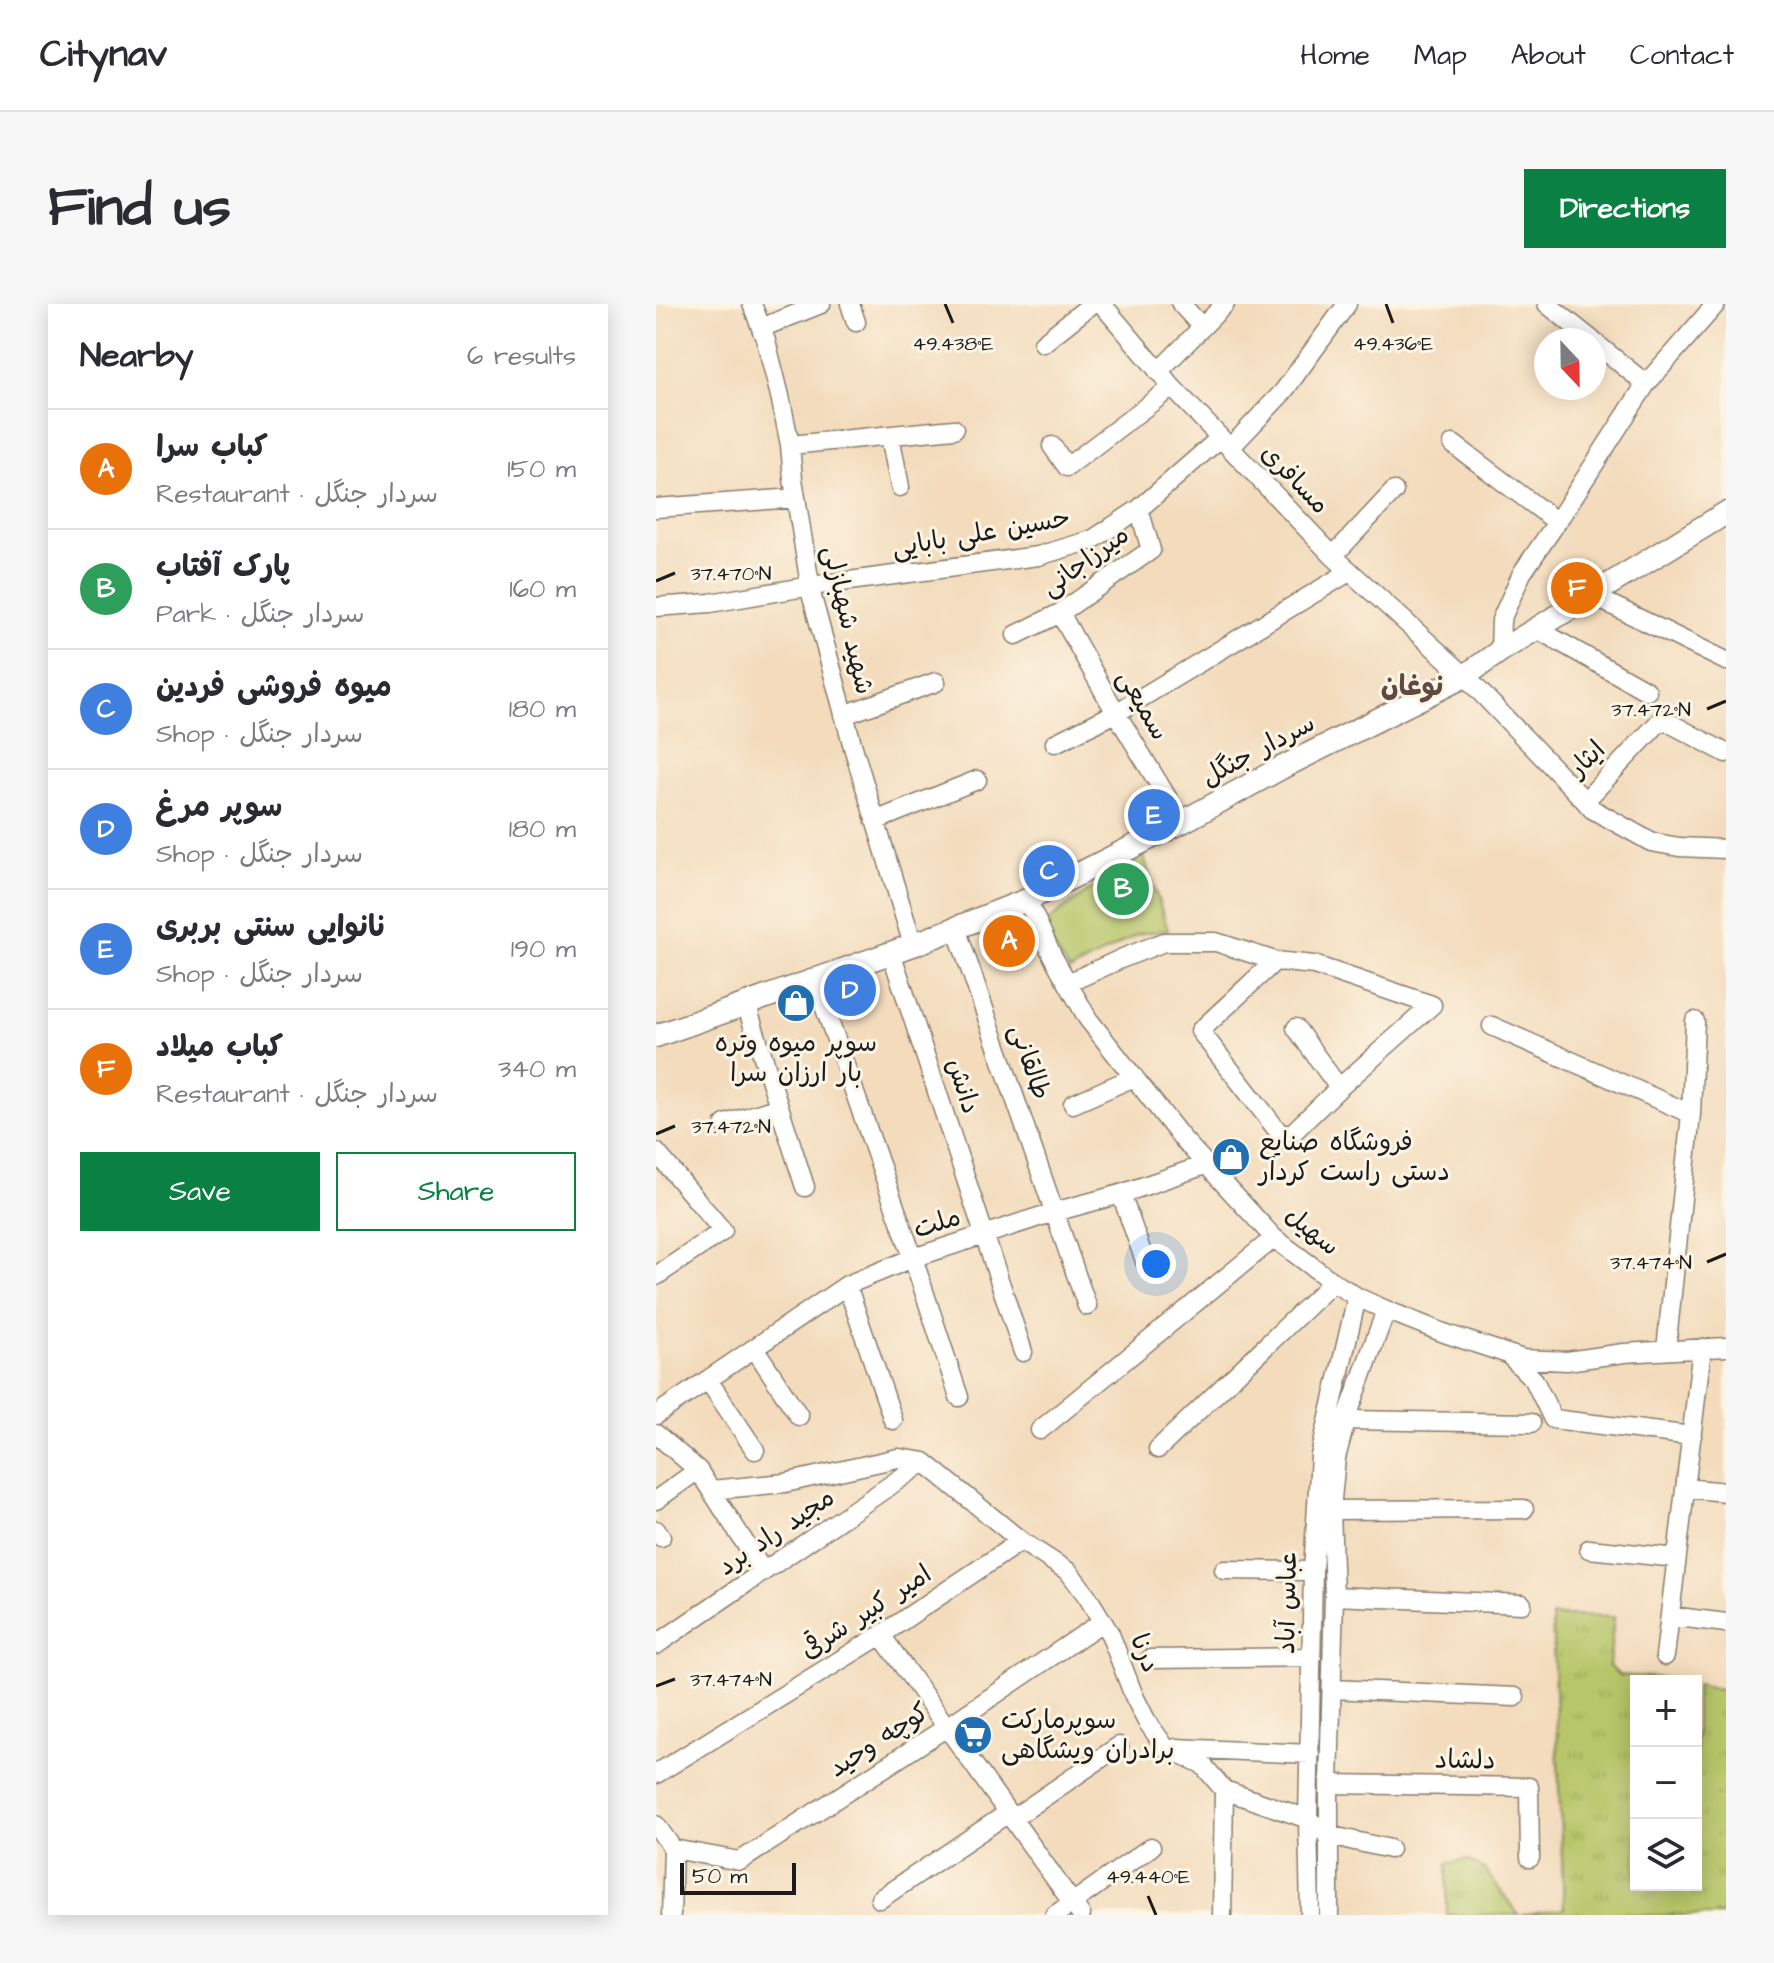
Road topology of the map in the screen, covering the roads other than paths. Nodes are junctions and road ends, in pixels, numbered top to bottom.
1 (752, 304) edge
2 (821, 304) edge
3 (1092, 304) edge
4 (1102, 304) edge
5 (1181, 304) edge
6 (1225, 304) edge
7 (1347, 304) edge
8 (1547, 304) edge
9 (1716, 304) edge
10 (1202, 327) junction
11 (761, 328) junction
12 (1577, 328) edge
13 (1043, 343) dead end
14 (1606, 352) edge
15 (1158, 372) junction
16 (1646, 384) junction
17 (1172, 387) junction
18 (954, 429) dead end
19 (890, 436) junction
20 (1225, 443) junction
21 (1453, 444) dead end
22 (790, 445) junction
23 (1052, 446) dead end
24 (900, 487) dead end
25 (1394, 491) dead end
26 (796, 498) junction
27 (656, 508) edge
28 (1139, 509) junction
29 (1726, 513) edge
30 (1557, 522) junction
31 (1333, 556) junction
32 (1349, 572) junction
33 (811, 586) junction
34 (1593, 596) junction
35 (656, 607) edge
36 (1060, 613) junction
37 (1537, 629) junction
38 (1016, 635) dead end
39 (1500, 651) junction
40 (1726, 661) edge
41 (1465, 676) junction
42 (936, 682) dead end
43 (1647, 691) dead end
44 (1116, 713) junction
45 (844, 715) junction
46 (1055, 743) dead end
47 (1726, 753) edge
48 (977, 780) dead end
49 (1585, 801) junction
50 (875, 821) junction
51 (1182, 822) junction
52 (1726, 849) edge
53 (1027, 900) junction
54 (956, 928) junction
55 (902, 948) junction
56 (1275, 961) junction
57 (815, 980) junction
58 (1068, 983) junction
59 (746, 1004) junction
60 (1695, 1021) dead end
61 (1492, 1026) dead end
62 (1296, 1028) dead end
63 (656, 1036) edge
64 (1134, 1077) junction
65 (1339, 1088) junction
66 (1073, 1104) dead end
67 (779, 1107) junction
68 (1691, 1114) junction
69 (725, 1124) dead end
70 (656, 1152) edge
71 (1205, 1165) junction
72 (805, 1187) dead end
73 (1121, 1194) junction
74 (1054, 1212) junction
75 (984, 1236) junction
76 (1274, 1238) junction
77 (913, 1258) junction
78 (1146, 1264) dead end
79 (656, 1276) edge
80 (1333, 1282) junction
81 (847, 1285) junction
82 (1357, 1297) junction
83 (1087, 1306) dead end
84 (1386, 1310) junction
85 (1726, 1347) edge
86 (1702, 1348) junction
87 (755, 1349) junction
88 (1666, 1350) junction
89 (1023, 1352) dead end
90 (1510, 1356) junction
91 (708, 1380) junction
92 (959, 1397) dead end
93 (656, 1415) edge
94 (799, 1416) dead end
95 (893, 1420) dead end
96 (1346, 1420) junction
97 (1531, 1423) dead end
98 (1040, 1430) dead end
99 (656, 1434) edge
100 (1692, 1436) junction
101 (1158, 1449) dead end
102 (755, 1450) dead end
103 (924, 1462) junction
104 (698, 1470) junction
105 (1685, 1488) junction
106 (711, 1490) junction
107 (1726, 1492) edge
108 (656, 1500) edge
109 (1524, 1509) dead end
110 (1331, 1510) junction
111 (1021, 1541) junction
112 (1589, 1549) dead end
113 (1677, 1558) junction
114 (1224, 1570) dead end
115 (763, 1571) junction
116 (1313, 1571) junction
117 (1334, 1596) junction
118 (1522, 1604) dead end
119 (1670, 1616) junction
120 (1102, 1622) junction
121 (1726, 1623) edge
122 (881, 1635) junction
123 (656, 1645) edge
124 (1665, 1656) dead end
125 (1312, 1657) junction
126 (1150, 1659) dead end
127 (1332, 1689) junction
128 (1515, 1697) dead end
129 (947, 1727) junction
130 (1119, 1746) dead end
131 (1165, 1747) junction
132 (1310, 1754) junction
133 (656, 1774) edge
134 (1329, 1784) junction
135 (1224, 1790) junction
136 (1010, 1816) junction
137 (1308, 1819) junction
138 (656, 1825) edge
139 (1328, 1835) junction
140 (1151, 1847) dead end
141 (673, 1849) junction
142 (1390, 1849) dead end
143 (1530, 1858) dead end
144 (672, 1880) junction
145 (656, 1892) edge
146 (880, 1899) dead end
147 (1077, 1909) edge
148 (671, 1915) edge
149 (1055, 1915) edge
150 (1222, 1915) edge
151 (1310, 1915) edge
152 (1329, 1915) edge

1 - 11 street, شهید شهبازلی
2 - 11 street
3 - 13 street
4 - 15 street, مسافری
5 - 10 street
6 - 10 street
7 - 20 street, حسین علی بابایی
8 - 12 street
9 - 16 street
10 - 15 street
11 - 22 street, شهید شهبازلی
14 - 16 street
15 - 17 street, مسافری
16 - 30 street
17 - 20 street, مسافری
17 - 23 street
18 - 19 street
19 - 22 street
19 - 24 street
20 - 28 street, حسین علی بابایی
20 - 31 street, مسافری
21 - 30 street
22 - 26 street, شهید شهبازلی
25 - 31 street
26 - 27 street
26 - 33 street, شهید شهبازلی
28 - 33 street, حسین علی بابایی
28 - 36 street, میرزاجانی
29 - 34 main road, سردار جنگل
30 - 39 street
31 - 32 street, مسافری
32 - 41 street, مسافری
32 - 44 street
33 - 35 street, حسین علی بابایی
33 - 45 street, شهید شهبازلی
34 - 37 main road, سردار جنگل
34 - 40 street
36 - 38 street, میرزاجانی
36 - 44 street, سمیعی
37 - 39 main road, سردار جنگل
37 - 43 street
39 - 41 main road, سردار جنگل
41 - 49 street, ایثار
41 - 51 main road, سردار جنگل
42 - 45 street
44 - 46 street
44 - 51 street, سمیعی
45 - 50 street, شهید شهبازلی
47 - 49 street, ایثار
48 - 50 street
49 - 52 street
50 - 55 street, شهید شهبازلی
51 - 53 main road, سردار جنگل
53 - 54 main road, سردار جنگل
53 - 58 street, سهیل
54 - 55 main road, سردار جنگل
54 - 74 street, طالقانی
55 - 57 main road, سردار جنگل
55 - 75 street, دانش
56 - 58 street
56 - 65 street
56 - 65 street
57 - 59 main road, سردار جنگل
57 - 77 street
58 - 64 street, سهیل
59 - 63 main road, سردار جنگل
59 - 67 street
60 - 68 street
61 - 68 street
62 - 65 street
64 - 66 street
64 - 71 street, سهیل
67 - 69 street
67 - 72 street
68 - 88 street
70 - 79 street
71 - 73 street, ملت
71 - 76 street, سهیل
73 - 74 street, ملت
73 - 78 street
74 - 75 street, ملت
74 - 83 street, طالقانی
75 - 77 street, ملت
75 - 89 street, دانش
76 - 80 street, سهیل
76 - 98 street
77 - 81 street, ملت
77 - 92 street
80 - 82 street, سهیل
80 - 101 street
81 - 87 street, ملت
81 - 95 street
82 - 84 street, سهیل
82 - 116 street, عباس آباد
84 - 90 street, سهیل
84 - 96 street, عباس آباد
85 - 86 street, سهیل
86 - 88 street, سهیل
86 - 100 street
87 - 91 street, ملت
87 - 94 street
88 - 90 street, سهیل
90 - 100 street
91 - 93 street, ملت
91 - 102 street
96 - 97 street
96 - 110 street, عباس آباد
99 - 104 street
100 - 105 street
103 - 106 street
103 - 111 street, درنا
103 - 115 street, مجید راد برد
104 - 106 street
104 - 108 street
105 - 107 street
105 - 113 street
106 - 115 street
109 - 110 street
110 - 117 street, عباس آباد
111 - 120 street, درنا
111 - 122 street, امیر کبیر شرقی
112 - 113 street
113 - 119 street
114 - 116 street
115 - 123 street, مجید راد برد
116 - 125 street, عباس آباد
117 - 118 street
117 - 127 street, عباس آباد
119 - 121 street
119 - 124 street
120 - 129 street, کوچه وحید
120 - 131 street, درنا
122 - 129 street
122 - 133 street, امیر کبیر شرقی
125 - 126 street
125 - 132 street, عباس آباد
127 - 128 street
127 - 134 street, عباس آباد
129 - 136 street
129 - 141 street, کوچه وحید
130 - 136 street
131 - 132 street
131 - 135 street
132 - 137 street, عباس آباد
134 - 139 street, عباس آباد
134 - 143 street, دلشاد
135 - 137 street
135 - 150 street
136 - 146 street
136 - 147 street
137 - 139 street
137 - 151 street, عباس آباد
138 - 141 street
139 - 142 street
139 - 152 street, عباس آباد
140 - 147 street
141 - 144 street
144 - 145 street
144 - 148 street
147 - 149 street

